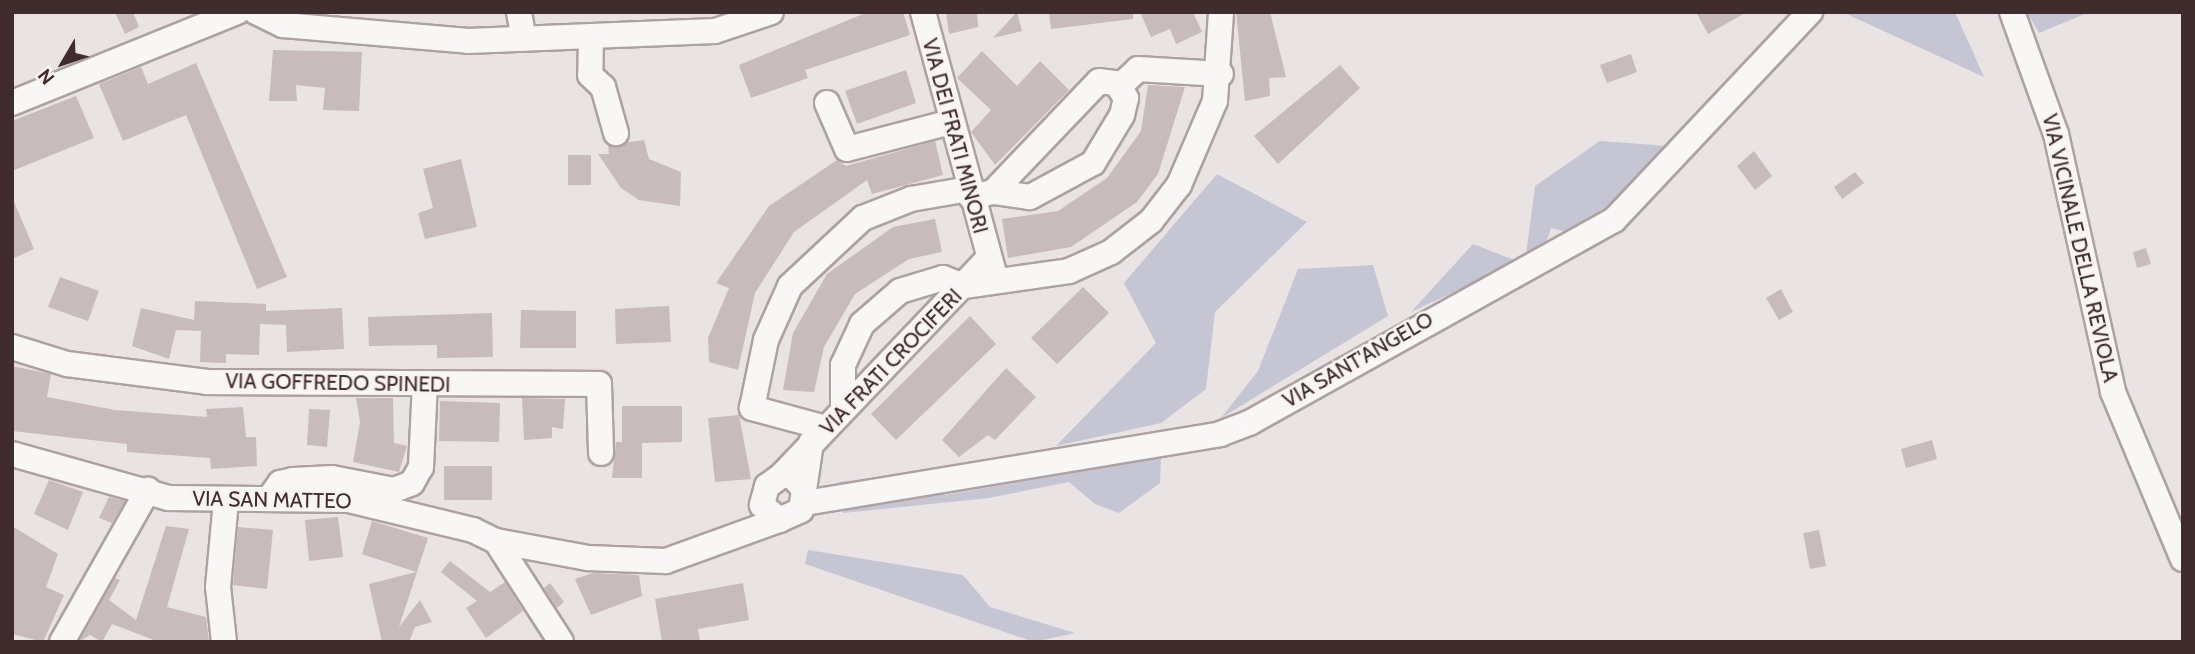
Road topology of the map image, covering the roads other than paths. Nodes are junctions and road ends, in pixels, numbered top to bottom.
1 (237, 12) edge
2 (256, 12) edge
3 (519, 12) edge
4 (771, 12) edge
5 (923, 12) edge
6 (1220, 12) edge
7 (1810, 12) edge
8 (2012, 12) edge
9 (591, 36) junction
10 (524, 39) junction
11 (1221, 75) junction
12 (1119, 87) junction
13 (12, 103) edge
14 (827, 103) dead end
15 (951, 122) junction
16 (617, 132) dead end
17 (977, 192) junction
18 (992, 269) junction
19 (964, 286) junction
20 (12, 347) edge
21 (425, 383) junction
22 (843, 408) junction
23 (819, 436) junction
24 (601, 453) dead end
25 (12, 454) edge
26 (780, 476) junction
27 (149, 490) junction
28 (804, 496) junction
29 (270, 497) junction
30 (226, 500) junction
31 (761, 500) junction
32 (779, 520) junction
33 (496, 541) junction
34 (727, 543) junction
35 (2183, 559) edge
36 (62, 642) edge
37 (224, 642) edge
38 (561, 642) edge

1 - 13 street
2 - 10 street
3 - 10 street
4 - 9 street
5 - 15 street, VIA DEI FRATI MINORI
6 - 11 street
7 - 28 street, VIA SANT'ANGELO
8 - 35 street, VIA VICINALE DELLA REVIOLA
9 - 10 street
9 - 16 street
11 - 12 street
11 - 18 street
12 - 17 street
12 - 17 street
14 - 15 street
15 - 17 street, VIA DEI FRATI MINORI
17 - 18 street, VIA DEI FRATI MINORI
17 - 23 street
18 - 19 street, VIA FRATI CROCIFERI
19 - 22 street, VIA FRATI CROCIFERI
19 - 22 street
20 - 21 street, VIA GOFFREDO SPINEDI
21 - 24 street, VIA GOFFREDO SPINEDI
21 - 29 street
22 - 23 street, VIA FRATI CROCIFERI
23 - 26 street, VIA FRATI CROCIFERI
23 - 28 street
25 - 27 street, VIA SAN MATTEO
26 - 28 street
26 - 31 street
27 - 30 street, VIA SAN MATTEO
27 - 36 street
28 - 32 street, VIA SANT'ANGELO
29 - 30 street, VIA SAN MATTEO
29 - 33 street, VIA SAN MATTEO
30 - 37 street
31 - 32 street
31 - 34 street
32 - 34 street, VIA SANT'ANGELO
33 - 34 street, VIA SANT'ANGELO
33 - 38 street

